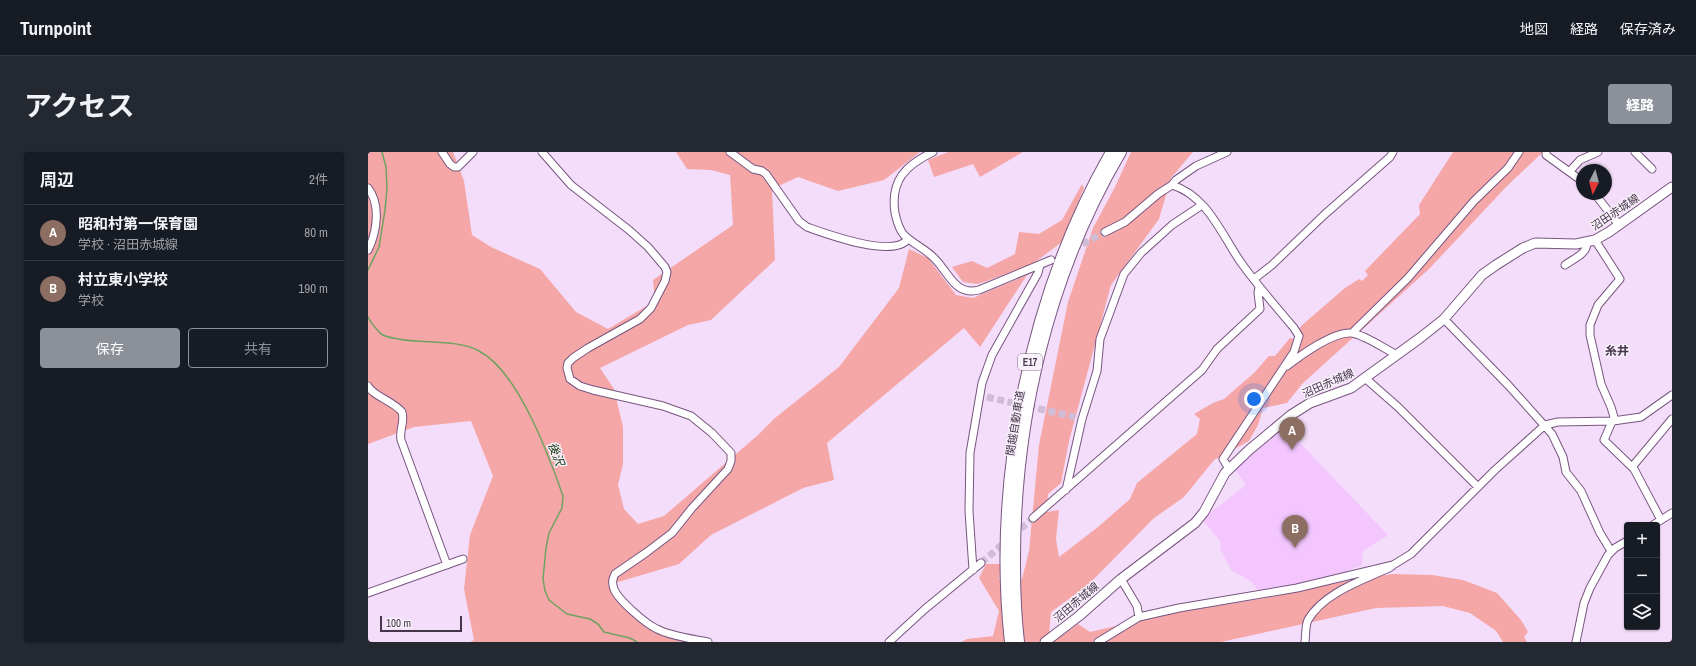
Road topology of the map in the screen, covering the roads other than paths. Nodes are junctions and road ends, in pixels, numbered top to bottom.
1 (442, 152) edge
2 (473, 152) edge
3 (542, 152) edge
4 (730, 152) edge
5 (933, 152) edge
6 (1111, 152) edge
7 (1120, 152) edge
8 (1227, 152) edge
9 (1393, 152) edge
10 (1519, 152) edge
11 (1546, 152) edge
12 (1598, 152) edge
13 (1635, 152) edge
14 (1652, 169) dead end
15 (1570, 171) junction
16 (1576, 176) edge
17 (1172, 185) junction
18 (1672, 187) edge
19 (368, 188) edge
20 (1600, 200) edge
21 (1202, 205) junction
22 (1619, 225) junction
23 (1105, 232) tunnel mouth
24 (908, 239) junction
25 (1591, 241) junction
26 (368, 250) edge
27 (1051, 260) dead end
28 (1040, 265) junction
29 (1565, 265) dead end
30 (1254, 279) junction
31 (1259, 286) junction
32 (1444, 319) junction
33 (1352, 333) junction
34 (1397, 355) junction
35 (1281, 370) junction
36 (1366, 378) junction
37 (368, 386) edge
38 (1672, 395) edge
39 (1672, 419) edge
40 (1613, 422) junction
41 (1545, 425) junction
42 (1632, 467) junction
43 (1229, 469) junction
44 (1478, 487) junction
45 (1066, 490) junction
46 (1672, 514) edge
47 (1034, 518) tunnel mouth
48 (1661, 520) junction
49 (1658, 522) edge
50 (1624, 543) edge
51 (1611, 551) junction
52 (463, 559) dead end
53 (981, 563) tunnel mouth
54 (447, 565) junction
55 (1393, 565) junction
56 (973, 570) junction
57 (1121, 579) junction
58 (1011, 586) junction
59 (368, 593) edge
60 (1139, 617) junction
61 (708, 642) edge
62 (889, 642) edge
63 (1010, 642) edge
64 (1019, 642) edge
65 (1045, 642) edge
66 (1098, 642) edge
67 (1305, 642) edge
68 (1576, 642) edge

1 - 2 street
3 - 61 street
4 - 24 street
5 - 24 street
6 - 58 highway, 関越自動車道 / E17
7 - 58 highway, 関越自動車道 / E17
8 - 17 street
9 - 30 street
10 - 33 street
11 - 15 street
12 - 15 street
13 - 14 street
15 - 16 street
17 - 21 street
17 - 23 street
18 - 22 main road, 沼田赤城線
19 - 26 street
20 - 22 street
21 - 30 street
21 - 45 street
22 - 25 main road, 沼田赤城線
24 - 28 street
25 - 29 street
25 - 32 main road, 沼田赤城線
25 - 40 street
27 - 28 street
28 - 56 street
30 - 31 street
31 - 35 street
31 - 45 street
32 - 34 main road, 沼田赤城線
32 - 41 street
33 - 34 street
33 - 35 street
34 - 36 main road, 沼田赤城線
35 - 43 street
36 - 43 main road, 沼田赤城線
36 - 44 street
37 - 54 street
38 - 40 street
39 - 42 street
40 - 41 street
40 - 42 street
41 - 44 street
41 - 51 street
42 - 48 street
43 - 57 main road, 沼田赤城線
44 - 55 street
45 - 47 street
46 - 48 street
48 - 49 street
50 - 51 street
51 - 68 street
52 - 54 street
53 - 56 street
54 - 59 street
55 - 60 street
55 - 67 street
56 - 62 street
57 - 60 street
57 - 65 main road, 沼田赤城線
58 - 63 highway, 関越自動車道 / E17
58 - 64 highway, 関越自動車道 / E17
60 - 66 street

